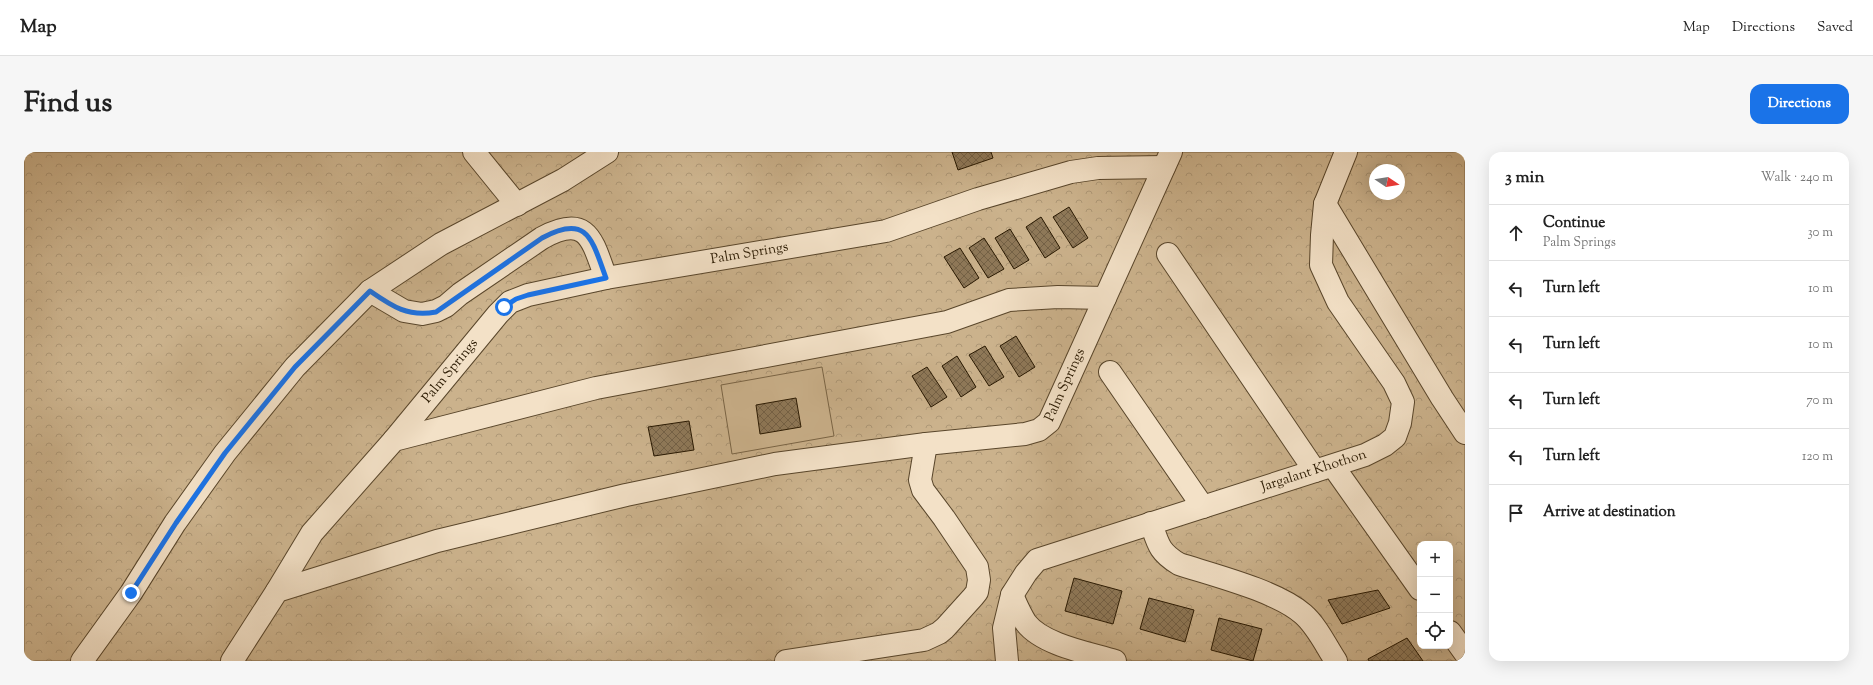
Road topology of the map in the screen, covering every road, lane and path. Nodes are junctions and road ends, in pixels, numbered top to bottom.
1 (474, 152) edge
2 (607, 152) edge
3 (1346, 152) edge
4 (1167, 159) edge
5 (1325, 204) junction
6 (517, 205) junction
7 (1168, 254) dead end
8 (606, 278) junction
9 (370, 291) junction
10 (1105, 298) junction
11 (1110, 372) dead end
12 (1465, 433) edge
13 (394, 440) junction
14 (926, 444) junction
15 (1324, 468) junction
16 (1203, 507) junction
17 (1151, 524) junction
18 (1417, 585) edge
19 (277, 591) junction
20 (1012, 595) junction
21 (1453, 636) edge
22 (1465, 653) edge
23 (82, 661) edge
24 (232, 661) edge
25 (786, 661) edge
26 (1007, 661) edge
27 (1115, 661) edge
28 (1336, 661) edge

1 - 6 street
2 - 6 street
3 - 5 street, Jargalant Khothon
4 - 8 street, Palm Springs
4 - 10 street, Palm Springs
5 - 12 street
5 - 15 street, Jargalant Khothon
6 - 9 street
7 - 15 street
8 - 9 street
8 - 13 street, Palm Springs
9 - 23 street
10 - 13 street
10 - 14 street, Palm Springs
11 - 16 street
13 - 19 street, Palm Springs
14 - 19 street, Palm Springs
14 - 25 street
15 - 16 street, Jargalant Khothon
15 - 18 street
16 - 17 street, Jargalant Khothon
17 - 20 street, Jargalant Khothon
17 - 28 street
19 - 24 street, Palm Springs
20 - 26 street, Jargalant Khothon
20 - 27 street
21 - 22 street

